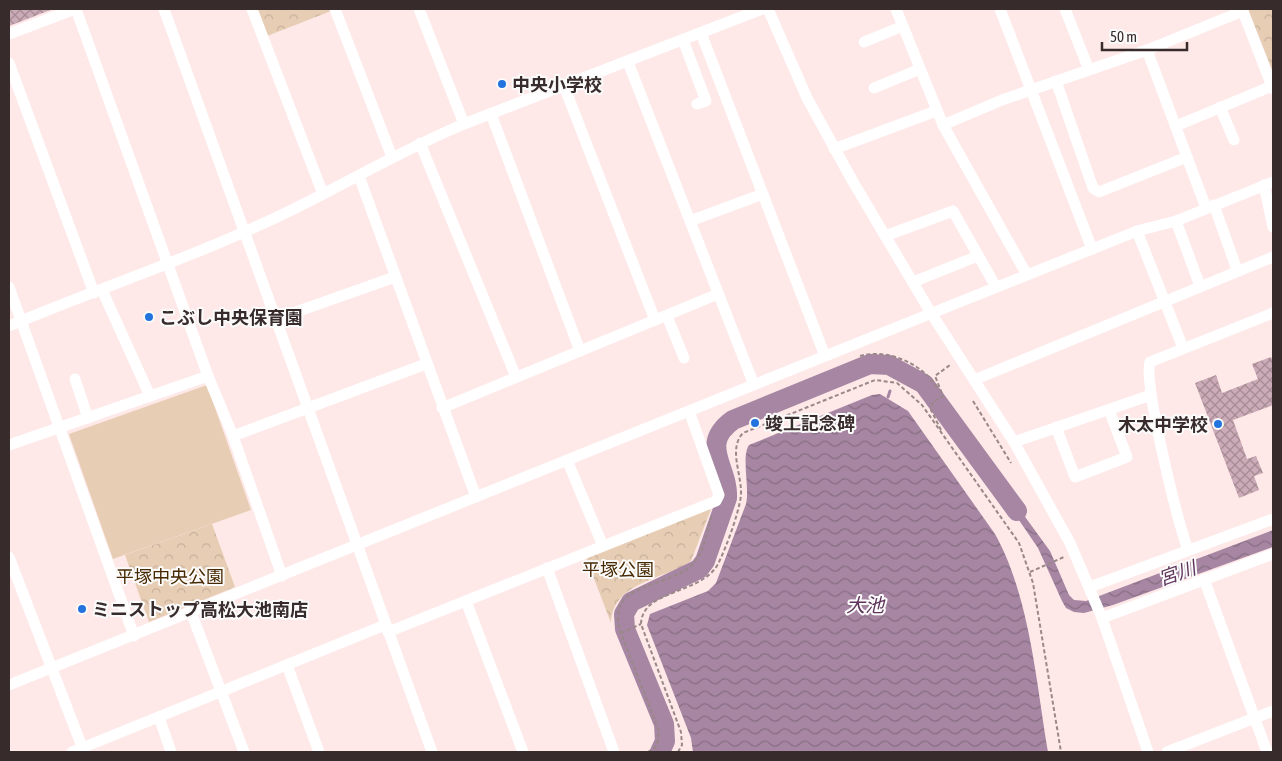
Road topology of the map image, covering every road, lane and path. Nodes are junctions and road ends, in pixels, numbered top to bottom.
1 (75, 9) edge
2 (164, 9) edge
3 (252, 9) edge
4 (335, 9) edge
5 (419, 9) edge
6 (762, 9) edge
7 (768, 9) edge
8 (896, 9) edge
9 (1000, 9) edge
10 (1065, 9) edge
11 (1242, 10) edge
12 (903, 26) junction
13 (700, 33) junction
14 (9, 34) edge
15 (683, 40) junction
16 (864, 42) dead end
17 (1147, 50) junction
18 (628, 62) junction
19 (9, 63) edge
20 (920, 69) junction
21 (1089, 70) junction
22 (1056, 82) junction
23 (564, 86) junction
24 (1273, 87) edge
25 (874, 88) dead end
26 (1030, 90) junction
27 (697, 104) dead end
28 (1220, 107) junction
29 (936, 111) junction
30 (491, 114) junction
31 (464, 124) junction
32 (943, 125) junction
33 (1176, 126) junction
34 (1234, 140) dead end
35 (420, 143) junction
36 (834, 149) junction
37 (392, 157) junction
38 (1187, 157) junction
39 (359, 176) junction
40 (1269, 184) edge
41 (323, 194) junction
42 (762, 194) junction
43 (1210, 207) junction
44 (690, 221) junction
45 (1176, 221) junction
46 (1273, 226) edge
47 (245, 230) junction
48 (1137, 231) junction
49 (885, 236) junction
50 (1092, 249) junction
51 (978, 256) junction
52 (1273, 257) edge
53 (169, 262) junction
54 (1237, 270) junction
55 (1027, 275) junction
56 (395, 277) junction
57 (913, 282) junction
58 (1200, 286) junction
59 (9, 287) edge
60 (996, 287) junction
61 (98, 291) junction
62 (718, 294) junction
63 (1165, 301) junction
64 (931, 313) junction
65 (1273, 313) edge
66 (667, 316) junction
67 (21, 320) junction
68 (276, 320) junction
69 (655, 320) junction
70 (9, 326) edge
71 (1183, 348) junction
72 (580, 351) junction
73 (825, 356) junction
74 (860, 356) dead end
75 (684, 358) dead end
76 (426, 364) junction
77 (950, 364) dead end
78 (208, 376) junction
79 (516, 377) junction
80 (75, 379) dead end
81 (974, 380) junction
82 (754, 384) junction
83 (937, 387) junction
84 (1151, 395) junction
85 (150, 396) junction
86 (971, 398) dead end
87 (442, 408) junction
88 (307, 410) junction
89 (1109, 410) junction
90 (688, 411) junction
91 (88, 418) junction
92 (1056, 427) junction
93 (60, 428) junction
94 (941, 432) junction
95 (233, 436) junction
96 (1014, 442) junction
97 (9, 445) edge
98 (567, 460) junction
99 (1013, 466) dead end
100 (476, 497) junction
101 (716, 501) junction
102 (1273, 519) edge
103 (356, 545) junction
104 (603, 546) junction
105 (1188, 550) junction
106 (1273, 554) edge
107 (9, 557) edge
108 (1067, 565) dead end
109 (547, 568) junction
110 (1030, 572) junction
111 (282, 576) junction
112 (1204, 579) junction
113 (1090, 589) junction
114 (466, 601) junction
115 (191, 612) junction
116 (1101, 615) junction
117 (641, 624) junction
118 (386, 628) junction
119 (621, 634) junction
120 (134, 636) junction
121 (287, 665) junction
122 (53, 668) junction
123 (9, 686) edge
124 (221, 692) junction
125 (1273, 711) edge
126 (158, 717) junction
127 (1254, 718) junction
128 (79, 751) edge
129 (171, 752) edge
130 (244, 752) edge
131 (319, 752) edge
132 (432, 752) edge
133 (523, 752) edge
134 (614, 752) edge
135 (648, 752) edge
136 (678, 752) edge
137 (1061, 752) edge
138 (1148, 752) edge
139 (1167, 752) edge
140 (1267, 752) edge

1 - 14 street
1 - 53 street
2 - 47 street
3 - 41 street
4 - 37 street
5 - 31 street
6 - 13 street
7 - 36 street
8 - 12 street
9 - 26 street
10 - 21 street
11 - 17 street
11 - 24 street
12 - 16 street
12 - 20 street
13 - 15 street
13 - 42 street
15 - 18 street
15 - 27 street
17 - 21 street
17 - 33 street
18 - 23 street
18 - 44 street
19 - 61 street
20 - 25 street
20 - 29 street
21 - 22 street
22 - 26 street
22 - 38 street
23 - 30 street
23 - 69 street
24 - 28 street
26 - 32 street
26 - 50 street
28 - 33 street
28 - 34 street
29 - 32 street
29 - 36 street
30 - 31 street
30 - 72 street
31 - 35 street
32 - 55 street
33 - 38 street
35 - 37 street
35 - 79 street
36 - 49 street
37 - 39 street
38 - 43 street
39 - 41 street
39 - 56 street
40 - 43 street
40 - 46 street
41 - 47 street
42 - 44 street
42 - 73 street
43 - 45 street
43 - 54 street
44 - 62 street
45 - 48 street
45 - 58 street
47 - 53 street
47 - 68 street
48 - 50 street
48 - 63 street
49 - 51 street
49 - 57 street
50 - 55 street
51 - 57 street
51 - 60 street
52 - 54 street
53 - 61 street
53 - 78 street
54 - 58 street
55 - 60 street
56 - 68 street
56 - 76 street
57 - 64 street
58 - 63 street
59 - 67 street
60 - 64 street
61 - 67 street
61 - 85 street
62 - 66 street
62 - 82 street
63 - 71 street
63 - 81 street
64 - 73 street
64 - 81 street
65 - 71 street
66 - 69 street
66 - 75 street
67 - 70 street
67 - 93 street
68 - 88 street
69 - 72 street
71 - 84 street
72 - 79 street
73 - 82 street
74 - 83 path
76 - 87 street
76 - 88 street
77 - 83 path
78 - 85 street
78 - 95 street
79 - 87 street
80 - 91 street
81 - 96 street
82 - 90 street
83 - 94 path
84 - 89 street
84 - 105 street
85 - 91 street
86 - 99 path
87 - 100 street
88 - 95 street
88 - 103 street
89 - 92 street
89 - 92 street
90 - 98 street
90 - 101 street
91 - 93 street
92 - 96 street
93 - 97 street
93 - 120 street
94 - 110 path
94 - 117 path
95 - 111 street
96 - 113 street
98 - 100 street
98 - 104 street
100 - 103 street
101 - 104 street
101 - 119 path
102 - 105 street
103 - 111 street
103 - 118 street
104 - 109 street
105 - 113 street
106 - 112 street
107 - 122 street
108 - 110 path
109 - 114 street
109 - 134 street
110 - 137 path
111 - 115 street
112 - 116 street
112 - 127 street
113 - 116 street
114 - 118 street
114 - 133 street
115 - 120 street
115 - 124 street
116 - 138 street
117 - 119 path
117 - 136 path
118 - 121 street
118 - 132 street
119 - 135 path
120 - 122 street
121 - 124 street
121 - 131 street
122 - 123 street
122 - 128 street
124 - 126 street
124 - 130 street
125 - 127 street
126 - 128 street
126 - 129 street
127 - 139 street
127 - 140 street

